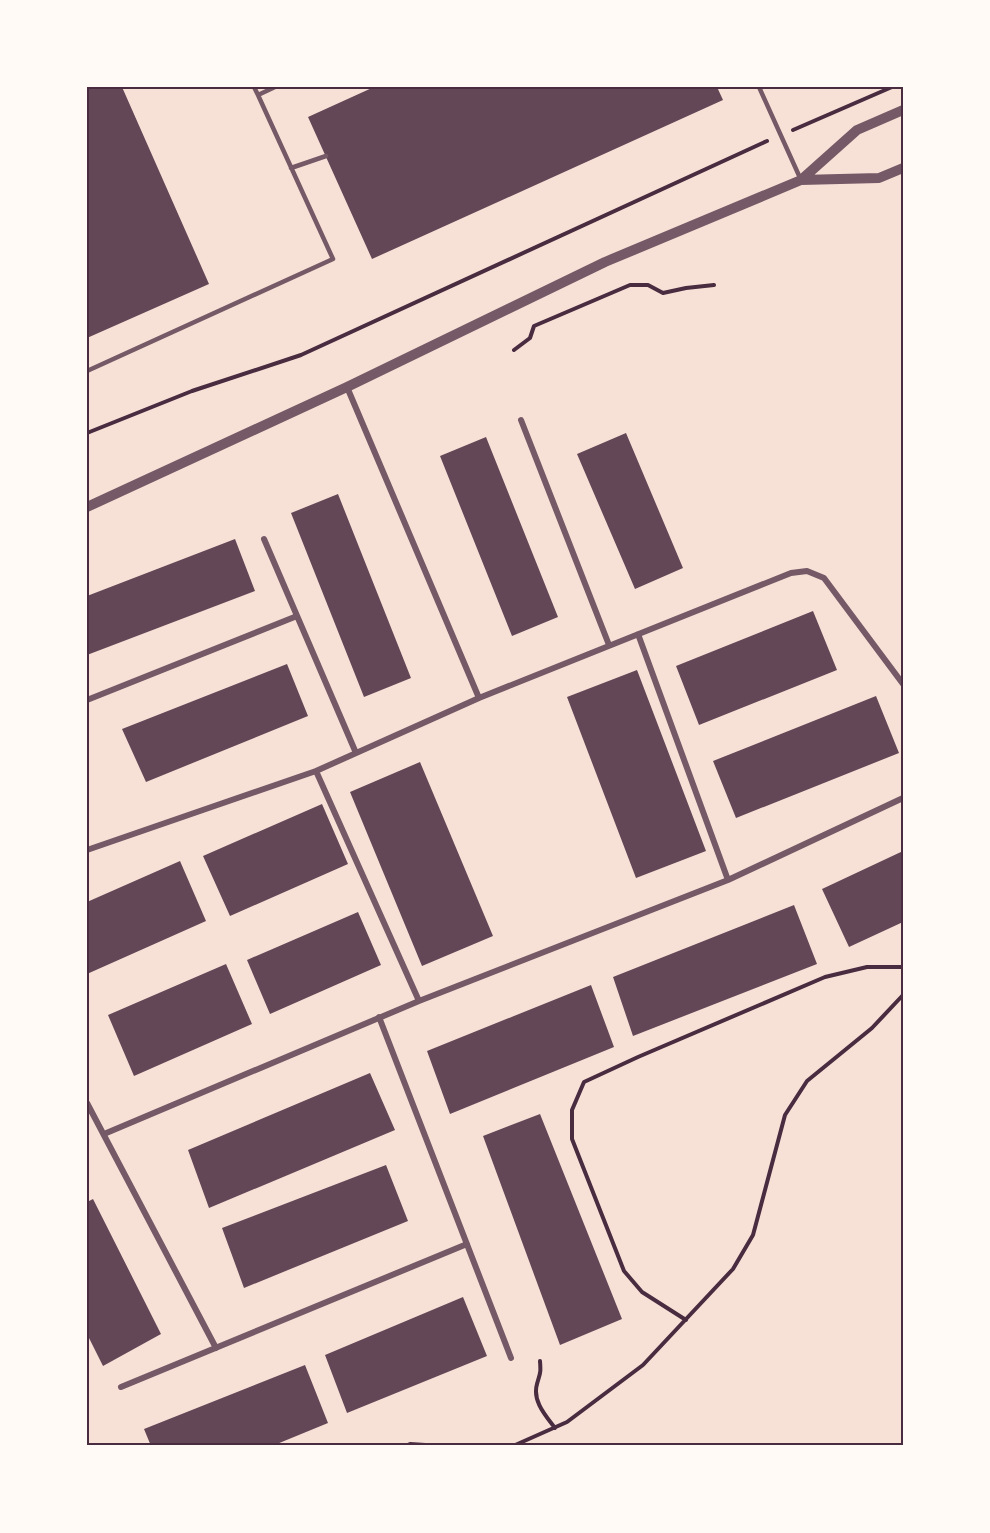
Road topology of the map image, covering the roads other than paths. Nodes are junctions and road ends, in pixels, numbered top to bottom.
1 (254, 87) edge
2 (275, 87) edge
3 (759, 87) edge
4 (258, 95) junction
5 (903, 110) edge
6 (326, 156) dead end
7 (291, 168) junction
8 (903, 168) edge
9 (801, 180) junction
10 (87, 371) edge
11 (347, 387) junction
12 (521, 420) dead end
13 (87, 507) edge
14 (264, 539) dead end
15 (297, 616) junction
16 (638, 634) junction
17 (609, 645) junction
18 (903, 684) edge
19 (479, 698) junction
20 (87, 700) edge
21 (356, 753) junction
22 (316, 771) junction
23 (903, 798) edge
24 (87, 850) edge
25 (728, 880) junction
26 (419, 1001) junction
27 (379, 1017) junction
28 (87, 1103) edge
29 (104, 1134) junction
30 (467, 1244) junction
31 (216, 1348) junction
32 (511, 1358) dead end
33 (121, 1387) dead end

1 - 4 lane
2 - 4 lane
3 - 9 lane
4 - 7 lane
5 - 9 street
6 - 7 lane
7 - 10 lane
8 - 9 street
9 - 11 street
11 - 13 street
11 - 19 street
12 - 17 street
14 - 15 street
15 - 20 street
15 - 21 street
16 - 17 street
16 - 18 street
16 - 25 street
17 - 19 street
19 - 21 street
21 - 22 street
22 - 24 street
22 - 26 street
23 - 25 street
25 - 26 street
26 - 27 street
27 - 29 street
27 - 30 street
28 - 29 street
29 - 31 street
30 - 31 street
30 - 32 street
31 - 33 street

